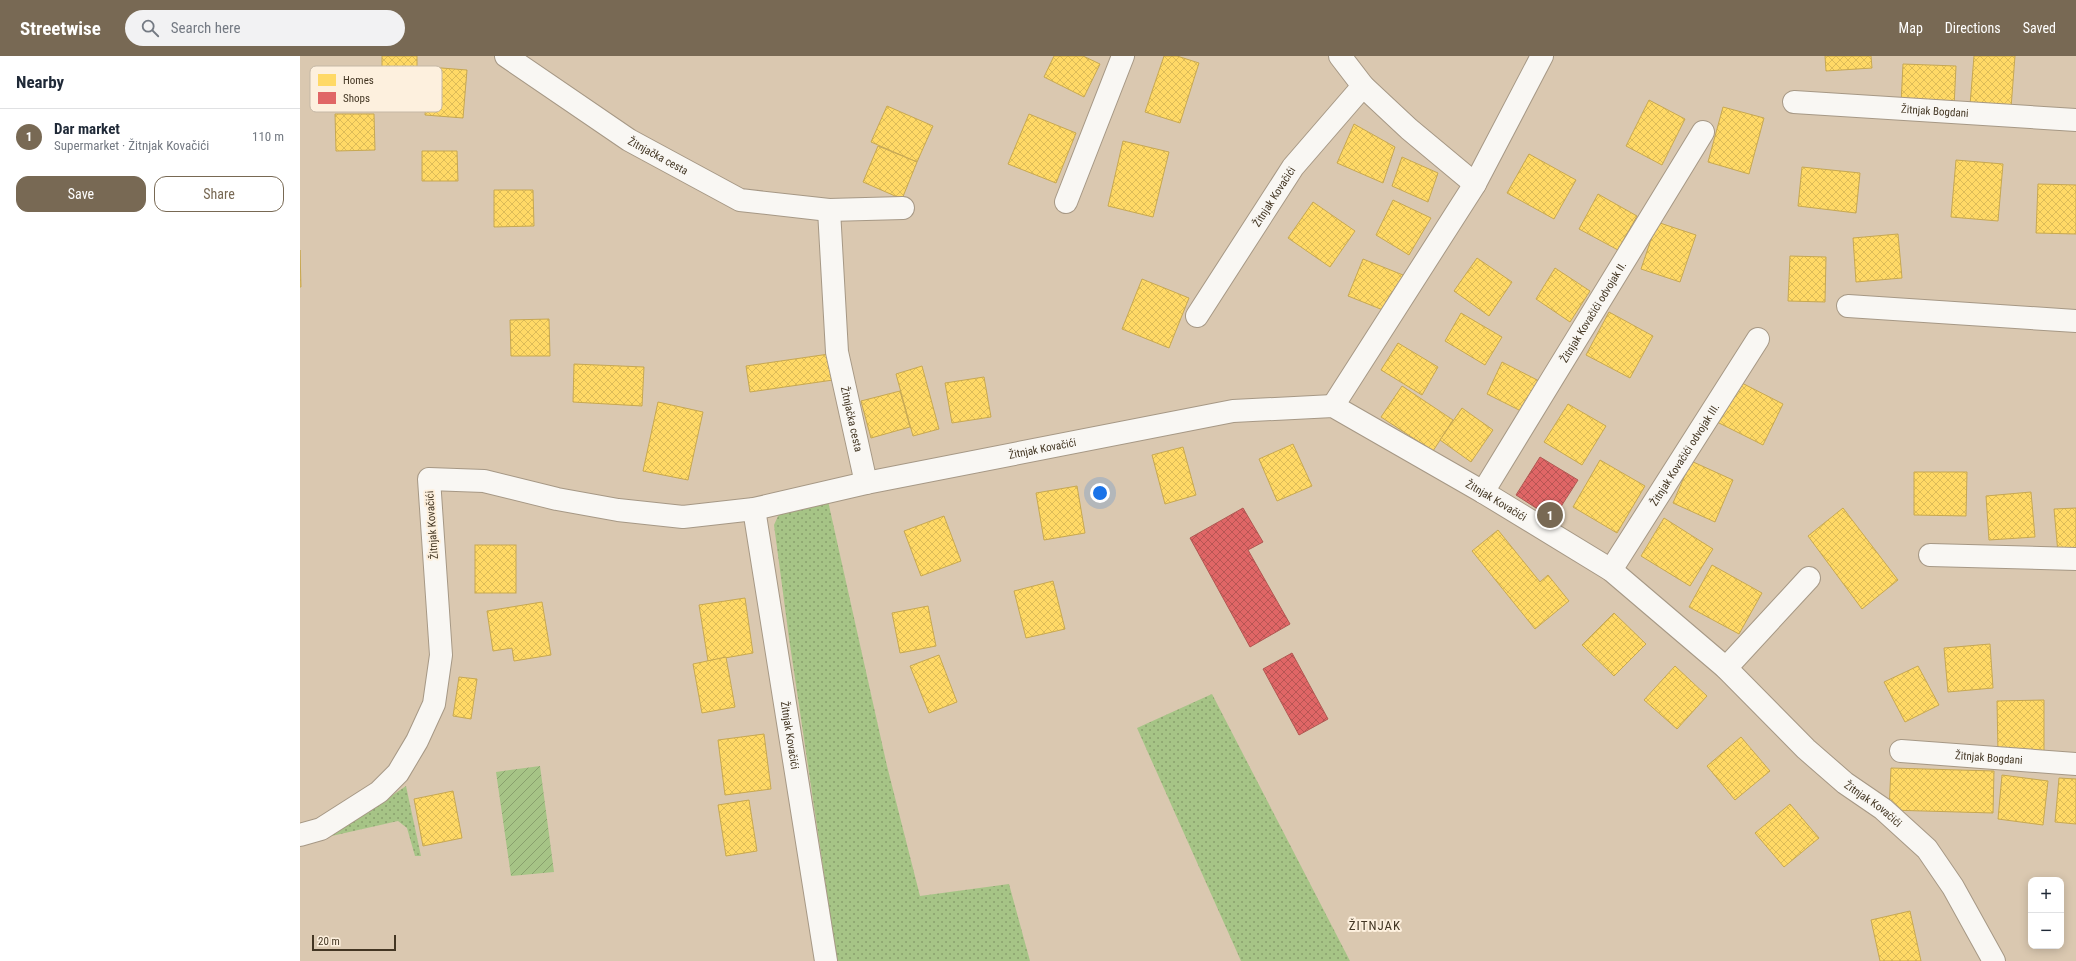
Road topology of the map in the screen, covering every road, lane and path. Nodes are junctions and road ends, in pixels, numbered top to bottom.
1 (506, 56) edge
2 (1123, 56) edge
3 (1340, 56) edge
4 (1542, 56) edge
5 (1364, 86) junction
6 (1794, 102) dead end
7 (2076, 120) edge
8 (1703, 132) dead end
9 (1475, 184) junction
10 (1066, 202) dead end
11 (903, 208) dead end
12 (829, 210) junction
13 (1848, 306) dead end
14 (1197, 316) dead end
15 (2076, 321) edge
16 (1758, 339) dead end
17 (1333, 406) junction
18 (866, 484) junction
19 (1483, 492) junction
20 (754, 509) junction
21 (1930, 554) dead end
22 (2076, 559) edge
23 (1612, 570) junction
24 (1808, 578) dead end
25 (1726, 668) junction
26 (1901, 751) dead end
27 (2076, 764) edge
28 (300, 835) edge
29 (826, 961) edge
30 (1994, 961) edge

1 - 12 street, Žitnjačka cesta
2 - 10 street
3 - 5 street
4 - 9 street
5 - 9 street
5 - 14 street, Žitnjak Kovačići
6 - 7 street, Žitnjak Bogdani
8 - 19 street, Žitnjak Kovačići odvojak II.
9 - 17 street
11 - 12 street, Žitnjačka cesta
12 - 18 street, Žitnjačka cesta
13 - 15 street
16 - 23 street, Žitnjak Kovačići odvojak III.
17 - 18 street, Žitnjak Kovačići
17 - 19 street, Žitnjak Kovačići
18 - 20 street, Žitnjak Kovačići
19 - 23 street, Žitnjak Kovačići
20 - 28 street, Žitnjak Kovačići
20 - 29 street, Žitnjak Kovačići
21 - 22 street
23 - 25 street, Žitnjak Kovačići
24 - 25 street
25 - 30 street, Žitnjak Kovačići
26 - 27 street, Žitnjak Bogdani

